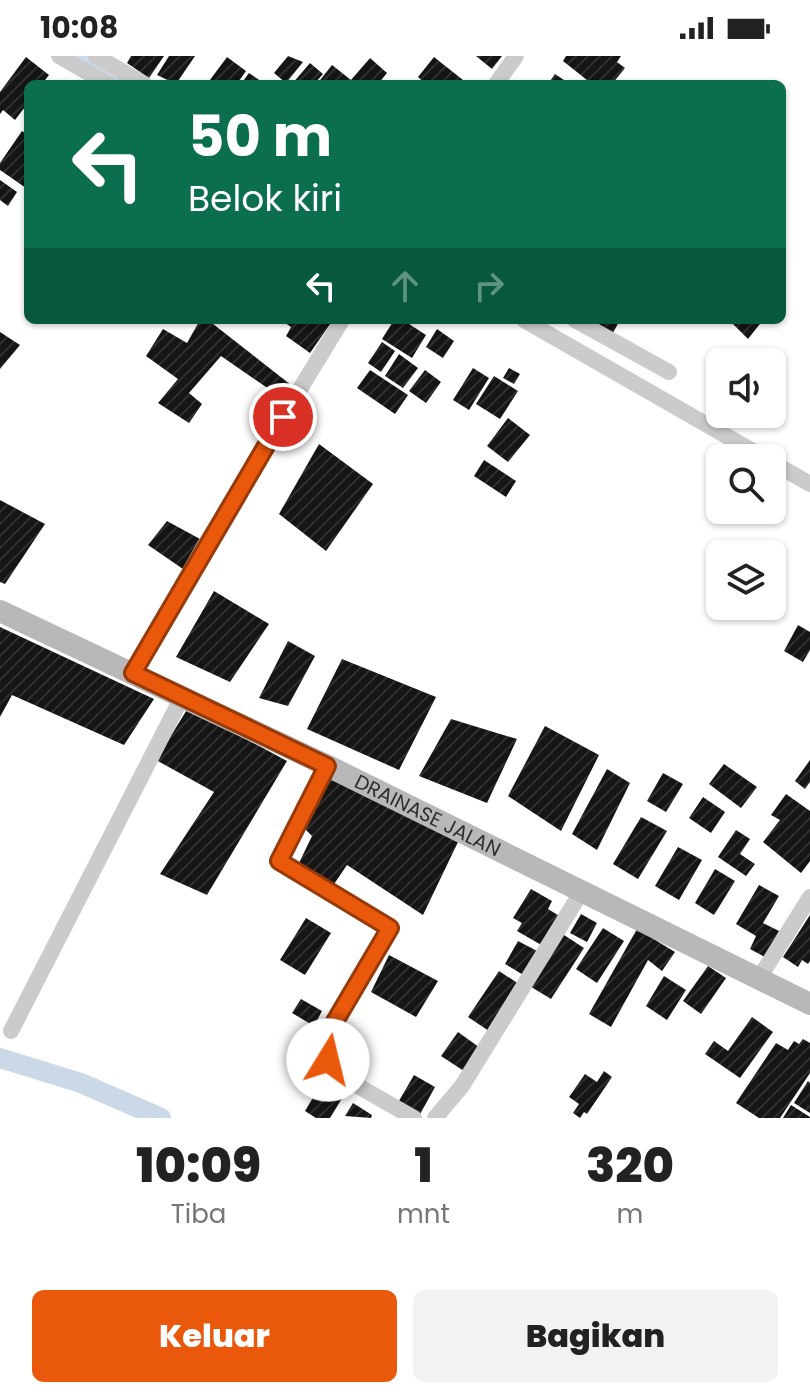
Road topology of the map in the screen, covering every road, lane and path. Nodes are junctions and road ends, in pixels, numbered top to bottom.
1 (59, 56) edge
2 (96, 56) edge
3 (516, 56) edge
4 (101, 80) edge
5 (137, 80) edge
6 (499, 80) edge
7 (340, 324) edge
8 (531, 324) edge
9 (582, 324) edge
10 (669, 372) dead end
11 (741, 444) edge
12 (786, 470) edge
13 (810, 484) edge
14 (0, 611) edge
15 (133, 673) junction
16 (182, 697) junction
17 (327, 766) junction
18 (582, 891) junction
19 (810, 897) edge
20 (758, 980) junction
21 (810, 1004) edge
22 (11, 1031) dead end
23 (414, 1118) edge
24 (435, 1118) edge

1 - 4 street
2 - 5 street
3 - 6 street
7 - 15 street
8 - 11 street
9 - 10 street
12 - 13 street
14 - 15 street, DRAINASE JALAN
15 - 16 street, DRAINASE JALAN
16 - 17 street, DRAINASE JALAN
16 - 22 street
17 - 18 street, DRAINASE JALAN
17 - 23 street
18 - 20 street, DRAINASE JALAN
18 - 24 street
19 - 20 street
20 - 21 street, DRAINASE JALAN

